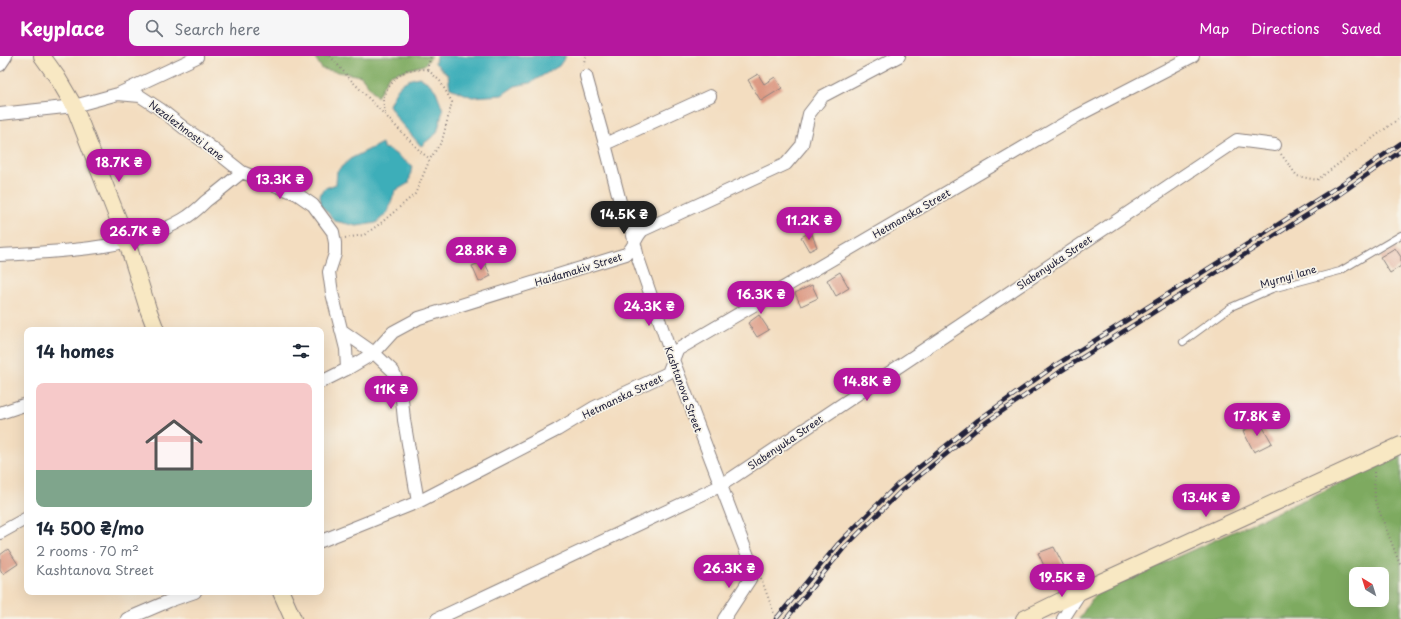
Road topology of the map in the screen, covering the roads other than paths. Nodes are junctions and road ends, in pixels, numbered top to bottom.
1 (6, 56) edge
2 (42, 56) edge
3 (899, 56) edge
4 (1193, 56) edge
5 (197, 58) dead end
6 (0, 64) edge
7 (586, 76) dead end
8 (118, 94) junction
9 (710, 96) dead end
10 (74, 106) junction
11 (0, 114) edge
12 (605, 144) junction
13 (1275, 145) road end
14 (242, 172) junction
15 (1401, 234) edge
16 (635, 241) junction
17 (127, 242) junction
18 (0, 255) edge
19 (155, 327) edge
20 (341, 330) junction
21 (1183, 342) dead end
22 (374, 353) junction
23 (673, 360) junction
24 (347, 369) junction
25 (324, 380) edge
26 (24, 405) edge
27 (0, 413) edge
28 (1401, 445) edge
29 (720, 486) junction
30 (418, 502) junction
31 (24, 520) edge
32 (0, 533) edge
33 (324, 541) edge
34 (1081, 591) junction
35 (185, 595) edge
36 (282, 595) edge
37 (128, 619) edge
38 (293, 619) edge
39 (437, 619) edge
40 (724, 619) edge
41 (1024, 619) edge
42 (1063, 619) edge

1 - 6 street
2 - 10 street
3 - 16 street, Haidamakiv Street
4 - 23 street, Hetmanska Street
5 - 8 street, Nezalezhnosti Lane
7 - 12 street, Kashtanova Street
8 - 10 street, Nezalezhnosti Lane
8 - 14 street, Nezalezhnosti Lane
9 - 12 street
10 - 11 street, Nezalezhnosti Lane
10 - 17 street
12 - 16 street, Kashtanova Street
13 - 29 street, Slabenyuka Street
14 - 17 street
14 - 20 street, Nezalezhnosti Lane
15 - 21 lane, Myrnyi lane
16 - 22 street, Haidamakiv Street
16 - 23 street, Kashtanova Street
17 - 18 street
17 - 19 street
20 - 22 street
20 - 24 street, Nezalezhnosti Lane
22 - 24 street, Haidamakiv Street
22 - 30 street
23 - 29 street, Kashtanova Street
23 - 30 street, Hetmanska Street
24 - 25 street, Haidamakiv Street
26 - 27 street
28 - 34 street
29 - 39 street, Slabenyuka Street
29 - 40 street, Kashtanova Street
30 - 33 street, Hetmanska Street
31 - 32 street
34 - 41 street
34 - 42 street
35 - 37 street
36 - 38 street

